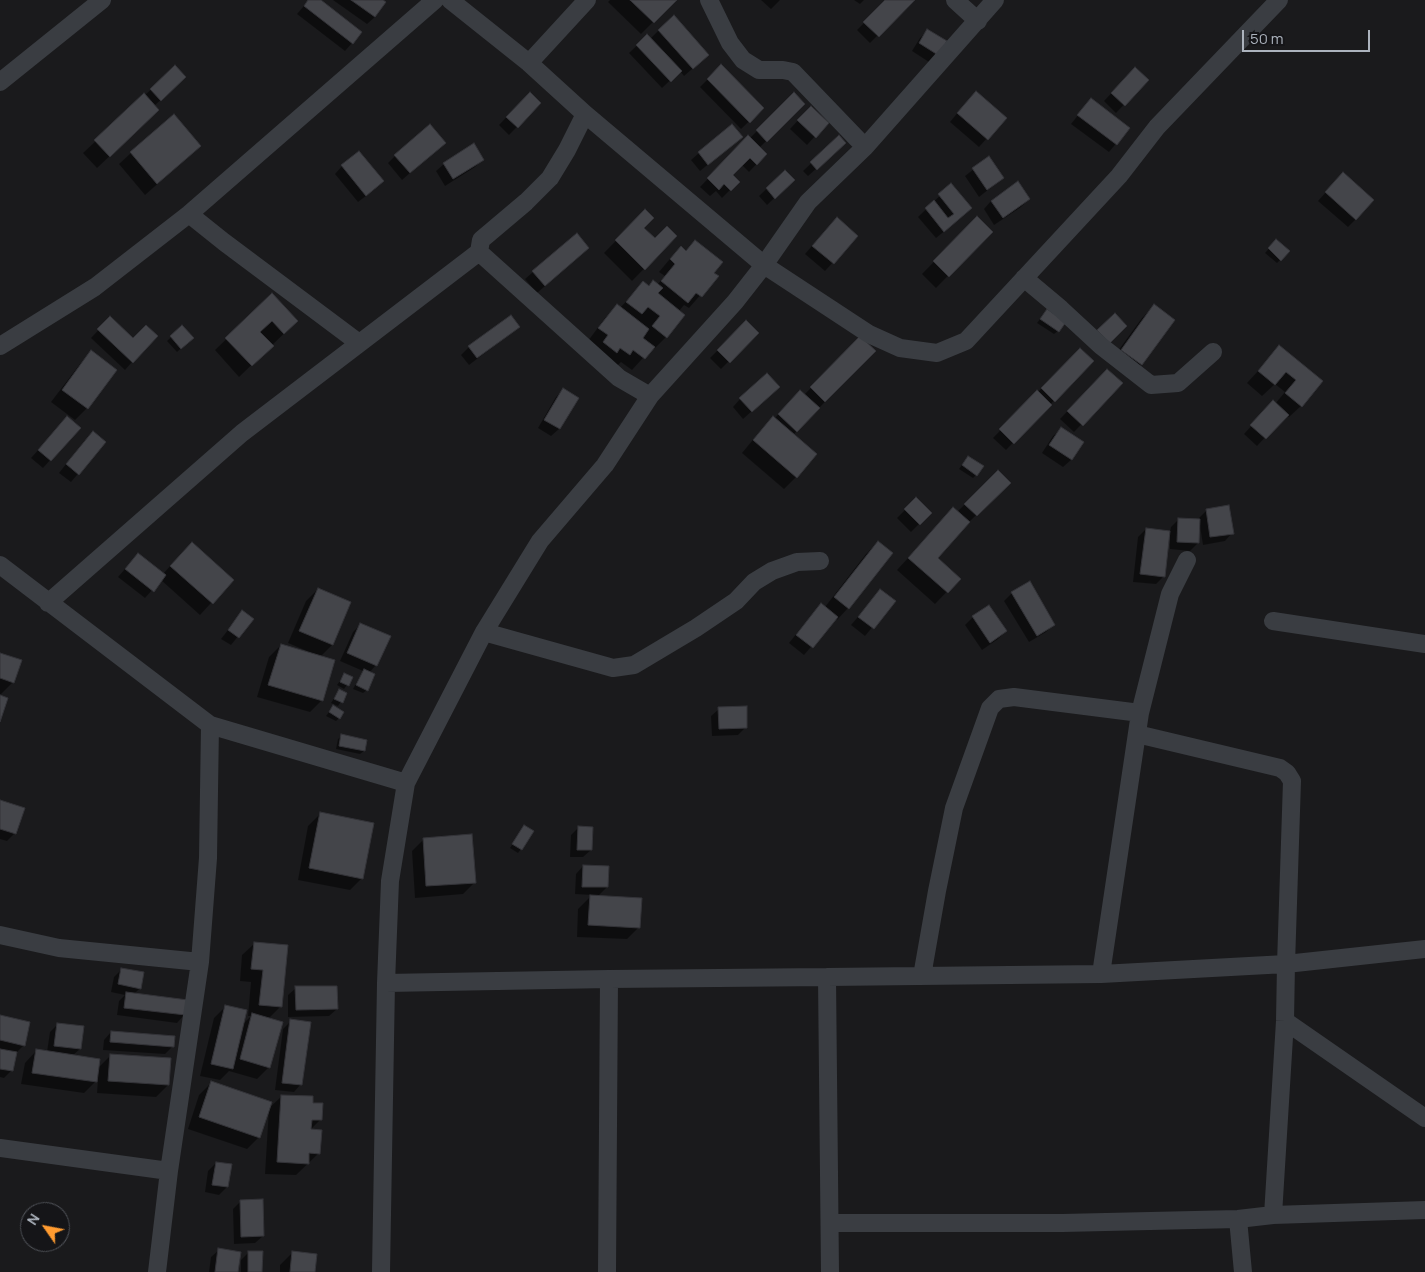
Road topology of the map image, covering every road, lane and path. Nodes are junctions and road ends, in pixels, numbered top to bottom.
1 (102, 0) edge
2 (435, 0) edge
3 (450, 0) edge
4 (587, 0) edge
5 (709, 0) edge
6 (955, 0) edge
7 (995, 0) edge
8 (1279, 0) edge
9 (84, 6) edge
10 (978, 21) junction
11 (529, 63) junction
12 (0, 82) edge
13 (585, 114) junction
14 (865, 147) junction
15 (189, 214) junction
16 (479, 252) junction
17 (764, 265) junction
18 (1024, 278) junction
19 (359, 343) junction
20 (0, 346) edge
21 (1213, 352) dead end
22 (650, 396) junction
23 (1187, 560) dead end
24 (820, 561) dead end
25 (0, 565) edge
26 (48, 602) junction
27 (1272, 621) dead end
28 (484, 632) junction
29 (1425, 644) edge
30 (1140, 713) junction
31 (210, 725) junction
32 (1137, 734) junction
33 (406, 783) junction
34 (0, 935) edge
35 (1425, 949) edge
36 (200, 962) junction
37 (1286, 964) junction
38 (1101, 974) junction
39 (922, 976) junction
40 (827, 977) junction
41 (609, 979) junction
42 (386, 983) junction
43 (1284, 1021) junction
44 (1425, 1118) edge
45 (0, 1148) edge
46 (169, 1171) junction
47 (1425, 1210) edge
48 (1273, 1215) junction
49 (1238, 1219) junction
50 (830, 1222) junction
51 (157, 1272) edge
52 (381, 1272) edge
53 (607, 1272) edge
54 (830, 1272) edge
55 (1243, 1272) edge

1 - 9 street
2 - 15 street
3 - 11 street
4 - 11 street
5 - 14 street
6 - 10 street
7 - 10 street
8 - 18 street
9 - 12 street
10 - 14 street
11 - 13 street
13 - 16 street
13 - 17 street
14 - 17 street
15 - 19 street
15 - 20 street
16 - 19 street
16 - 22 street
17 - 18 street
17 - 22 street
18 - 21 street
19 - 26 street
22 - 28 street
23 - 30 street
24 - 28 street
25 - 26 street
26 - 31 street
27 - 29 street
28 - 33 street
30 - 32 street
30 - 39 street
31 - 33 street
31 - 36 street
32 - 37 street
32 - 38 street
33 - 42 street
34 - 36 street
35 - 37 street
36 - 46 street
37 - 38 street
37 - 43 street
38 - 39 street
39 - 40 street
40 - 41 street
40 - 50 street
41 - 42 street
41 - 53 street
42 - 52 street
43 - 44 street
43 - 48 street
45 - 46 street
46 - 51 street
47 - 48 street
48 - 49 street
49 - 50 street
49 - 55 street
50 - 54 street

